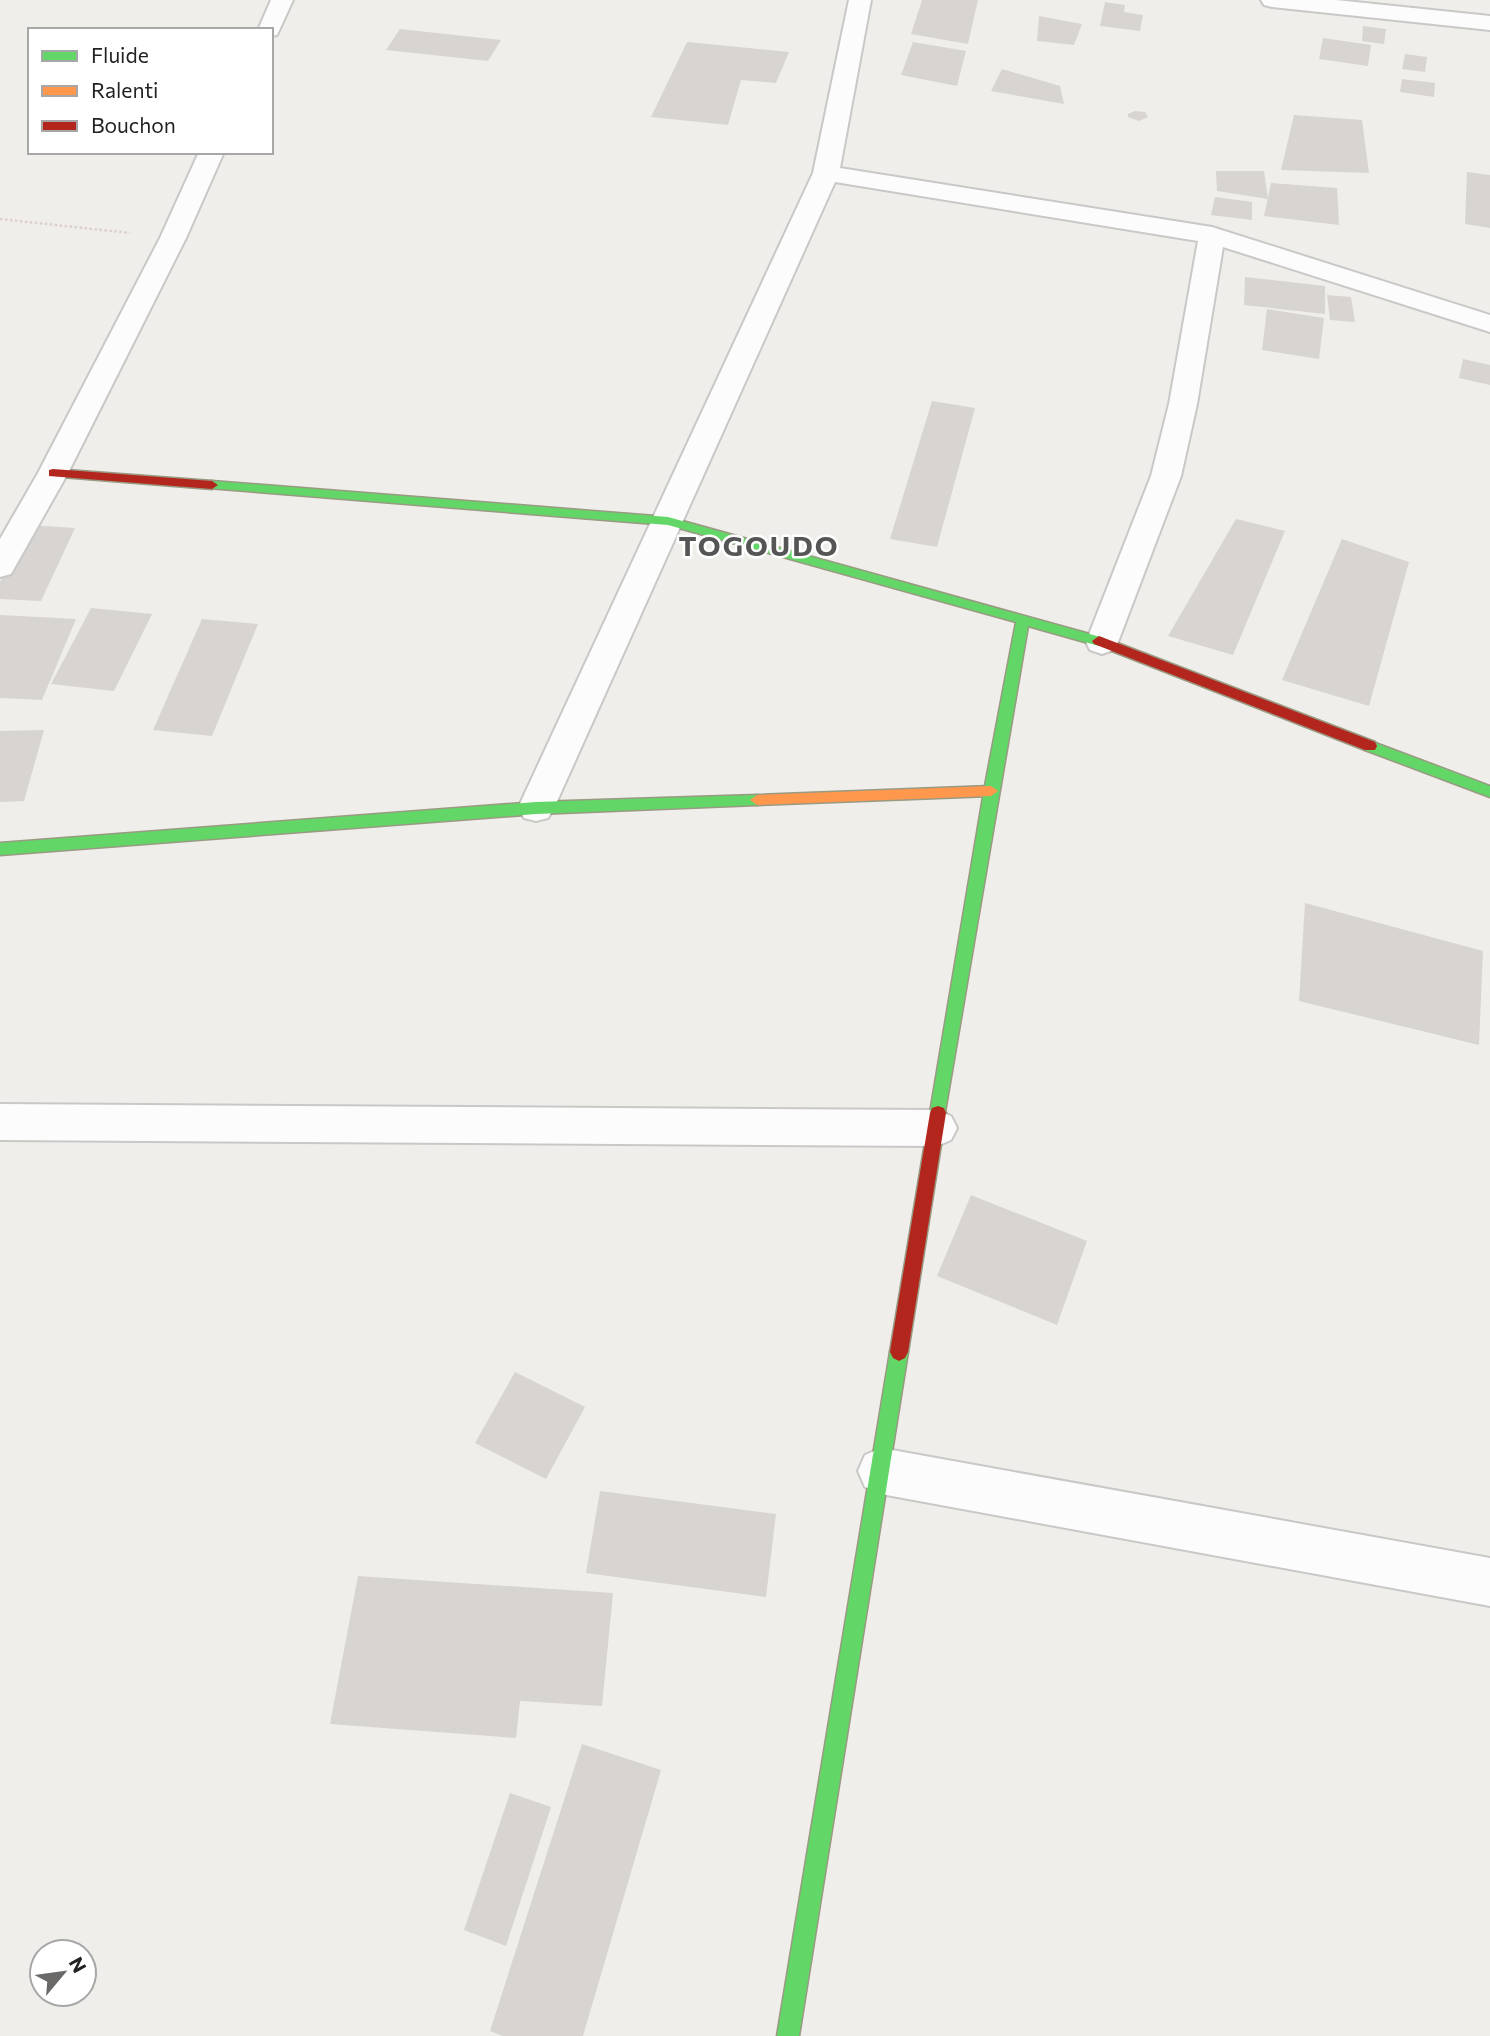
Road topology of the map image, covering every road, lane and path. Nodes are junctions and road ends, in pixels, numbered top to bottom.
1 (282, 0) edge
2 (860, 0) edge
3 (1272, 0) edge
4 (1490, 23) edge
5 (270, 28) edge
6 (211, 154) edge
7 (826, 173) junction
8 (0, 219) edge
9 (1212, 235) junction
10 (173, 238) junction
11 (1490, 324) edge
12 (52, 473) junction
13 (668, 521) junction
14 (0, 566) edge
15 (1023, 619) junction
16 (1102, 642) junction
17 (991, 791) junction
18 (1490, 792) edge
19 (536, 808) junction
20 (0, 849) edge
21 (0, 1122) edge
22 (937, 1128) junction
23 (881, 1471) junction
24 (1490, 1582) edge
25 (788, 2036) edge

1 - 5 street
2 - 7 street
3 - 4 street
6 - 10 street
7 - 9 street
7 - 13 street
8 - 10 path
9 - 11 street
9 - 16 street
10 - 12 street
12 - 13 street
12 - 14 street
13 - 15 street
13 - 19 street
15 - 16 street
15 - 17 street
16 - 18 street
17 - 19 street
17 - 22 street
19 - 20 street
21 - 22 street
22 - 23 street
23 - 24 street
23 - 25 street

